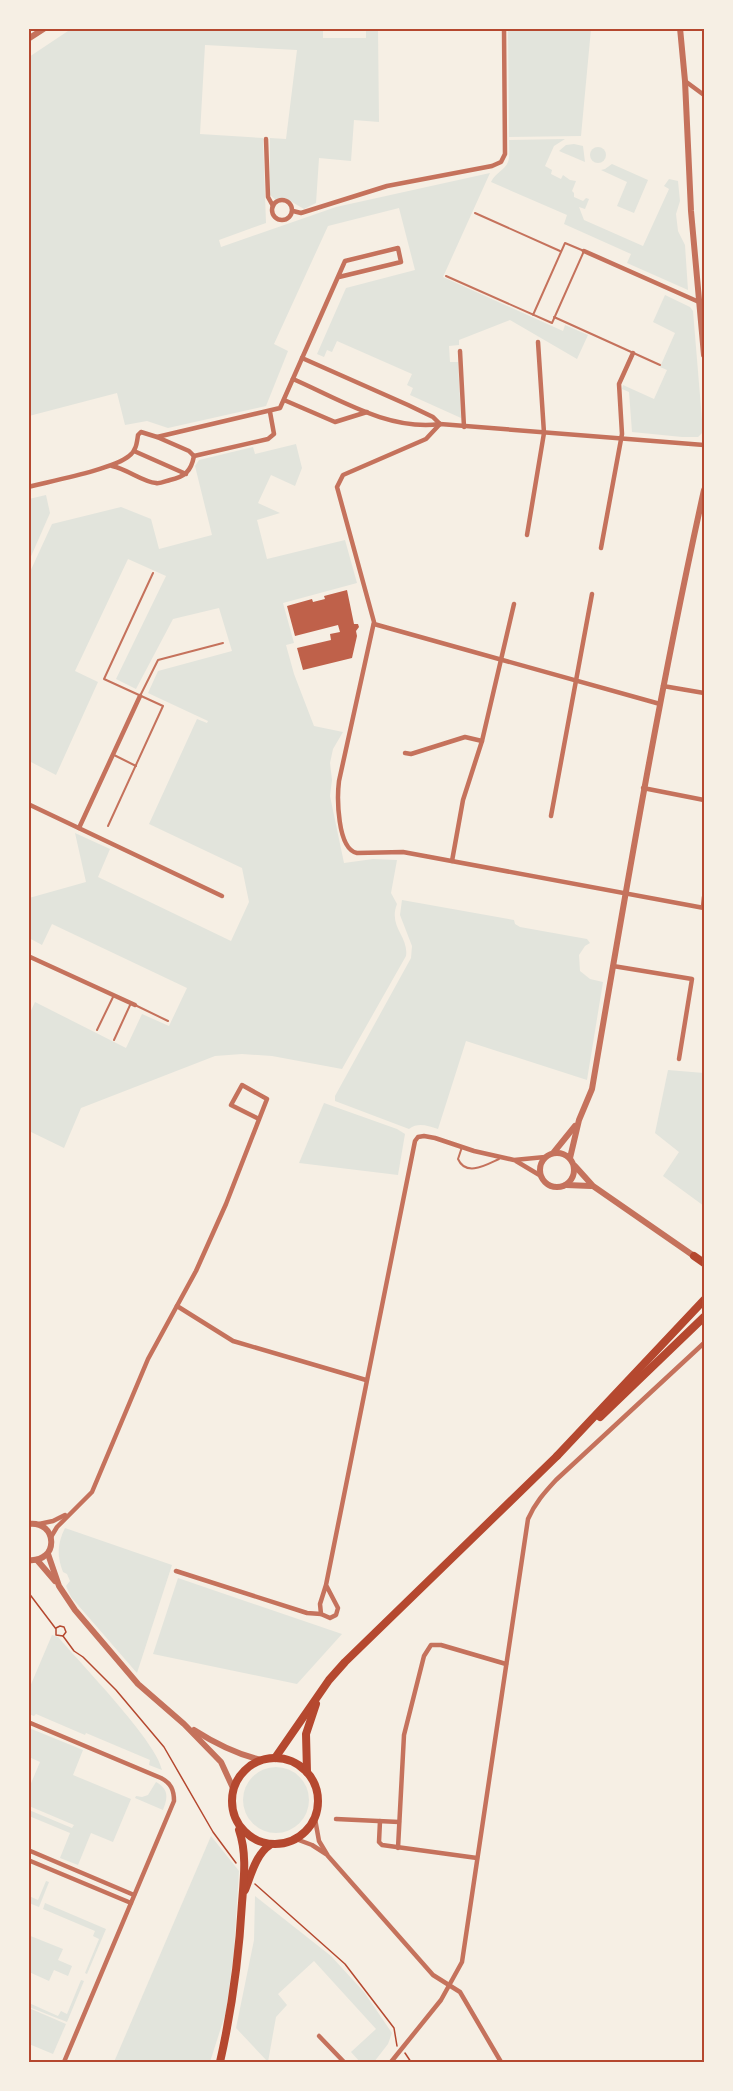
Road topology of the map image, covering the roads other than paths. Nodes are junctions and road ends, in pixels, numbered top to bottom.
1 (45, 28) edge
2 (504, 28) edge
3 (680, 28) edge
4 (28, 39) edge
5 (685, 81) junction
6 (705, 95) edge
7 (266, 139) dead end
8 (273, 206) junction
9 (293, 211) junction
10 (475, 213) dead end
11 (584, 251) junction
12 (561, 252) junction
13 (446, 276) dead end
14 (339, 277) junction
15 (699, 302) junction
16 (533, 315) junction
17 (554, 317) junction
18 (537, 342) dead end
19 (460, 351) dead end
20 (633, 353) junction
21 (705, 355) edge
22 (302, 358) junction
23 (660, 364) dead end
24 (293, 379) junction
25 (284, 400) junction
26 (270, 412) junction
27 (367, 412) junction
28 (440, 424) junction
29 (464, 427) junction
30 (544, 434) junction
31 (157, 437) junction
32 (621, 440) junction
33 (704, 446) edge
34 (134, 452) junction
35 (194, 456) junction
36 (110, 466) junction
37 (186, 474) junction
38 (28, 487) edge
39 (705, 490) edge
40 (527, 534) dead end
41 (601, 548) dead end
42 (153, 573) dead end
43 (592, 594) dead end
44 (514, 604) dead end
45 (374, 624) junction
46 (223, 644) dead end
47 (502, 660) junction
48 (576, 681) junction
49 (663, 686) junction
50 (705, 693) edge
51 (140, 696) junction
52 (660, 704) junction
53 (482, 741) junction
54 (405, 753) dead end
55 (113, 754) junction
56 (136, 766) junction
57 (643, 788) junction
58 (705, 800) edge
59 (28, 804) edge
60 (551, 816) dead end
61 (108, 826) dead end
62 (79, 828) junction
63 (452, 861) junction
64 (625, 893) junction
65 (222, 896) dead end
66 (705, 897) edge
67 (704, 908) edge
68 (28, 956) edge
69 (613, 966) junction
70 (114, 995) junction
71 (133, 1004) junction
72 (168, 1021) dead end
73 (97, 1029) dead end
74 (114, 1040) dead end
75 (679, 1059) dead end
76 (259, 1119) junction
77 (579, 1120) junction
78 (462, 1147) junction
79 (554, 1152) junction
80 (545, 1157) junction
81 (501, 1158) junction
82 (570, 1158) junction
83 (514, 1160) junction
84 (574, 1166) junction
85 (541, 1176) junction
86 (565, 1185) junction
87 (593, 1186) junction
88 (694, 1256) joint
89 (705, 1263) edge
90 (705, 1292) edge
91 (705, 1300) edge
92 (177, 1306) junction
93 (694, 1311) junction
94 (705, 1317) edge
95 (705, 1343) edge
96 (366, 1380) junction
97 (557, 1456) junction
98 (70, 1512) junction
99 (28, 1524) edge
100 (39, 1524) junction
101 (51, 1537) junction
102 (48, 1554) junction
103 (28, 1560) edge
104 (37, 1560) junction
105 (176, 1571) dead end
106 (326, 1585) junction
107 (59, 1586) junction
108 (321, 1614) junction
109 (506, 1664) junction
110 (321, 1691) junction
111 (28, 1722) edge
112 (184, 1724) junction
113 (275, 1758) junction
114 (261, 1760) junction
115 (307, 1772) junction
116 (233, 1788) junction
117 (315, 1819) junction
118 (336, 1820) dead end
119 (380, 1821) junction
120 (399, 1822) junction
121 (237, 1823) junction
122 (296, 1839) junction
123 (270, 1845) junction
124 (398, 1848) junction
125 (28, 1850) edge
126 (328, 1856) junction
127 (477, 1858) junction
128 (28, 1860) edge
129 (134, 1895) junction
130 (243, 1897) junction
131 (131, 1903) junction
132 (448, 1985) junction
133 (319, 2036) dead end
134 (64, 2062) edge
135 (220, 2062) edge
136 (344, 2062) edge
137 (391, 2062) edge
138 (501, 2062) edge

1 - 4 street
2 - 9 street
3 - 5 street
5 - 6 street
5 - 15 street
7 - 8 street
8 - 9 street
8 - 9 street
10 - 12 lane
11 - 12 lane
11 - 15 street
11 - 17 lane
12 - 16 lane
13 - 16 lane
14 - 14 street
14 - 22 street
15 - 21 street
16 - 17 lane
17 - 20 lane
18 - 30 street
19 - 29 street
20 - 23 lane
20 - 32 street
22 - 24 street
22 - 28 street
24 - 25 street
24 - 27 street
25 - 26 street
25 - 27 street
26 - 31 street
26 - 35 street
27 - 28 street
28 - 29 street
28 - 45 street
29 - 30 street
30 - 32 street
30 - 40 street
31 - 34 street
31 - 35 street
32 - 33 street
32 - 41 street
34 - 36 street
34 - 37 street
35 - 37 street
36 - 37 street
36 - 38 street
39 - 49 street
42 - 51 lane
43 - 48 street
44 - 47 street
45 - 47 street
45 - 63 street
46 - 51 lane
47 - 48 street
47 - 53 street
48 - 52 street
48 - 60 street
49 - 50 street
49 - 52 street
51 - 55 street
51 - 56 lane
52 - 57 street
53 - 54 street
53 - 63 street
55 - 56 lane
55 - 62 street
56 - 61 lane
57 - 58 street
57 - 64 street
59 - 62 street
62 - 65 street
63 - 64 street
64 - 67 street
64 - 69 street
66 - 67 street
68 - 70 street
69 - 75 street
69 - 77 street
70 - 71 street
70 - 73 lane
71 - 72 lane
71 - 74 lane
76 - 76 street
76 - 92 street
77 - 79 street
77 - 82 street
78 - 81 street
78 - 81 lane
78 - 96 street
79 - 80 street
79 - 82 street
80 - 83 street
80 - 85 street
81 - 83 street
82 - 84 street
83 - 85 street
84 - 86 street
84 - 87 street
85 - 86 street
86 - 87 street
87 - 88 street
88 - 89 main road
90 - 93 main road
91 - 93 main road
92 - 96 street
92 - 98 street
93 - 97 main road
94 - 97 main road
95 - 109 street
96 - 106 street
97 - 110 main road
98 - 100 street
98 - 101 street
99 - 100 street
100 - 101 street
101 - 102 street
102 - 104 street
102 - 107 street
103 - 104 street
104 - 107 street
105 - 108 street
106 - 108 street
106 - 108 street
107 - 112 street
109 - 120 street
109 - 127 street
110 - 113 main road
110 - 115 main road
111 - 129 street
112 - 114 street
112 - 116 street
113 - 114 main road
113 - 115 main road
114 - 116 main road
115 - 117 main road
116 - 121 main road
117 - 122 main road
117 - 126 street
118 - 119 street
119 - 120 street
119 - 124 street
120 - 124 street
121 - 123 main road
121 - 130 main road
122 - 123 main road
122 - 126 street
123 - 130 main road
124 - 127 street
125 - 129 street
126 - 132 street
127 - 132 street
128 - 131 street
129 - 131 street
130 - 135 main road
131 - 134 street
132 - 137 street
132 - 138 street
133 - 136 street

